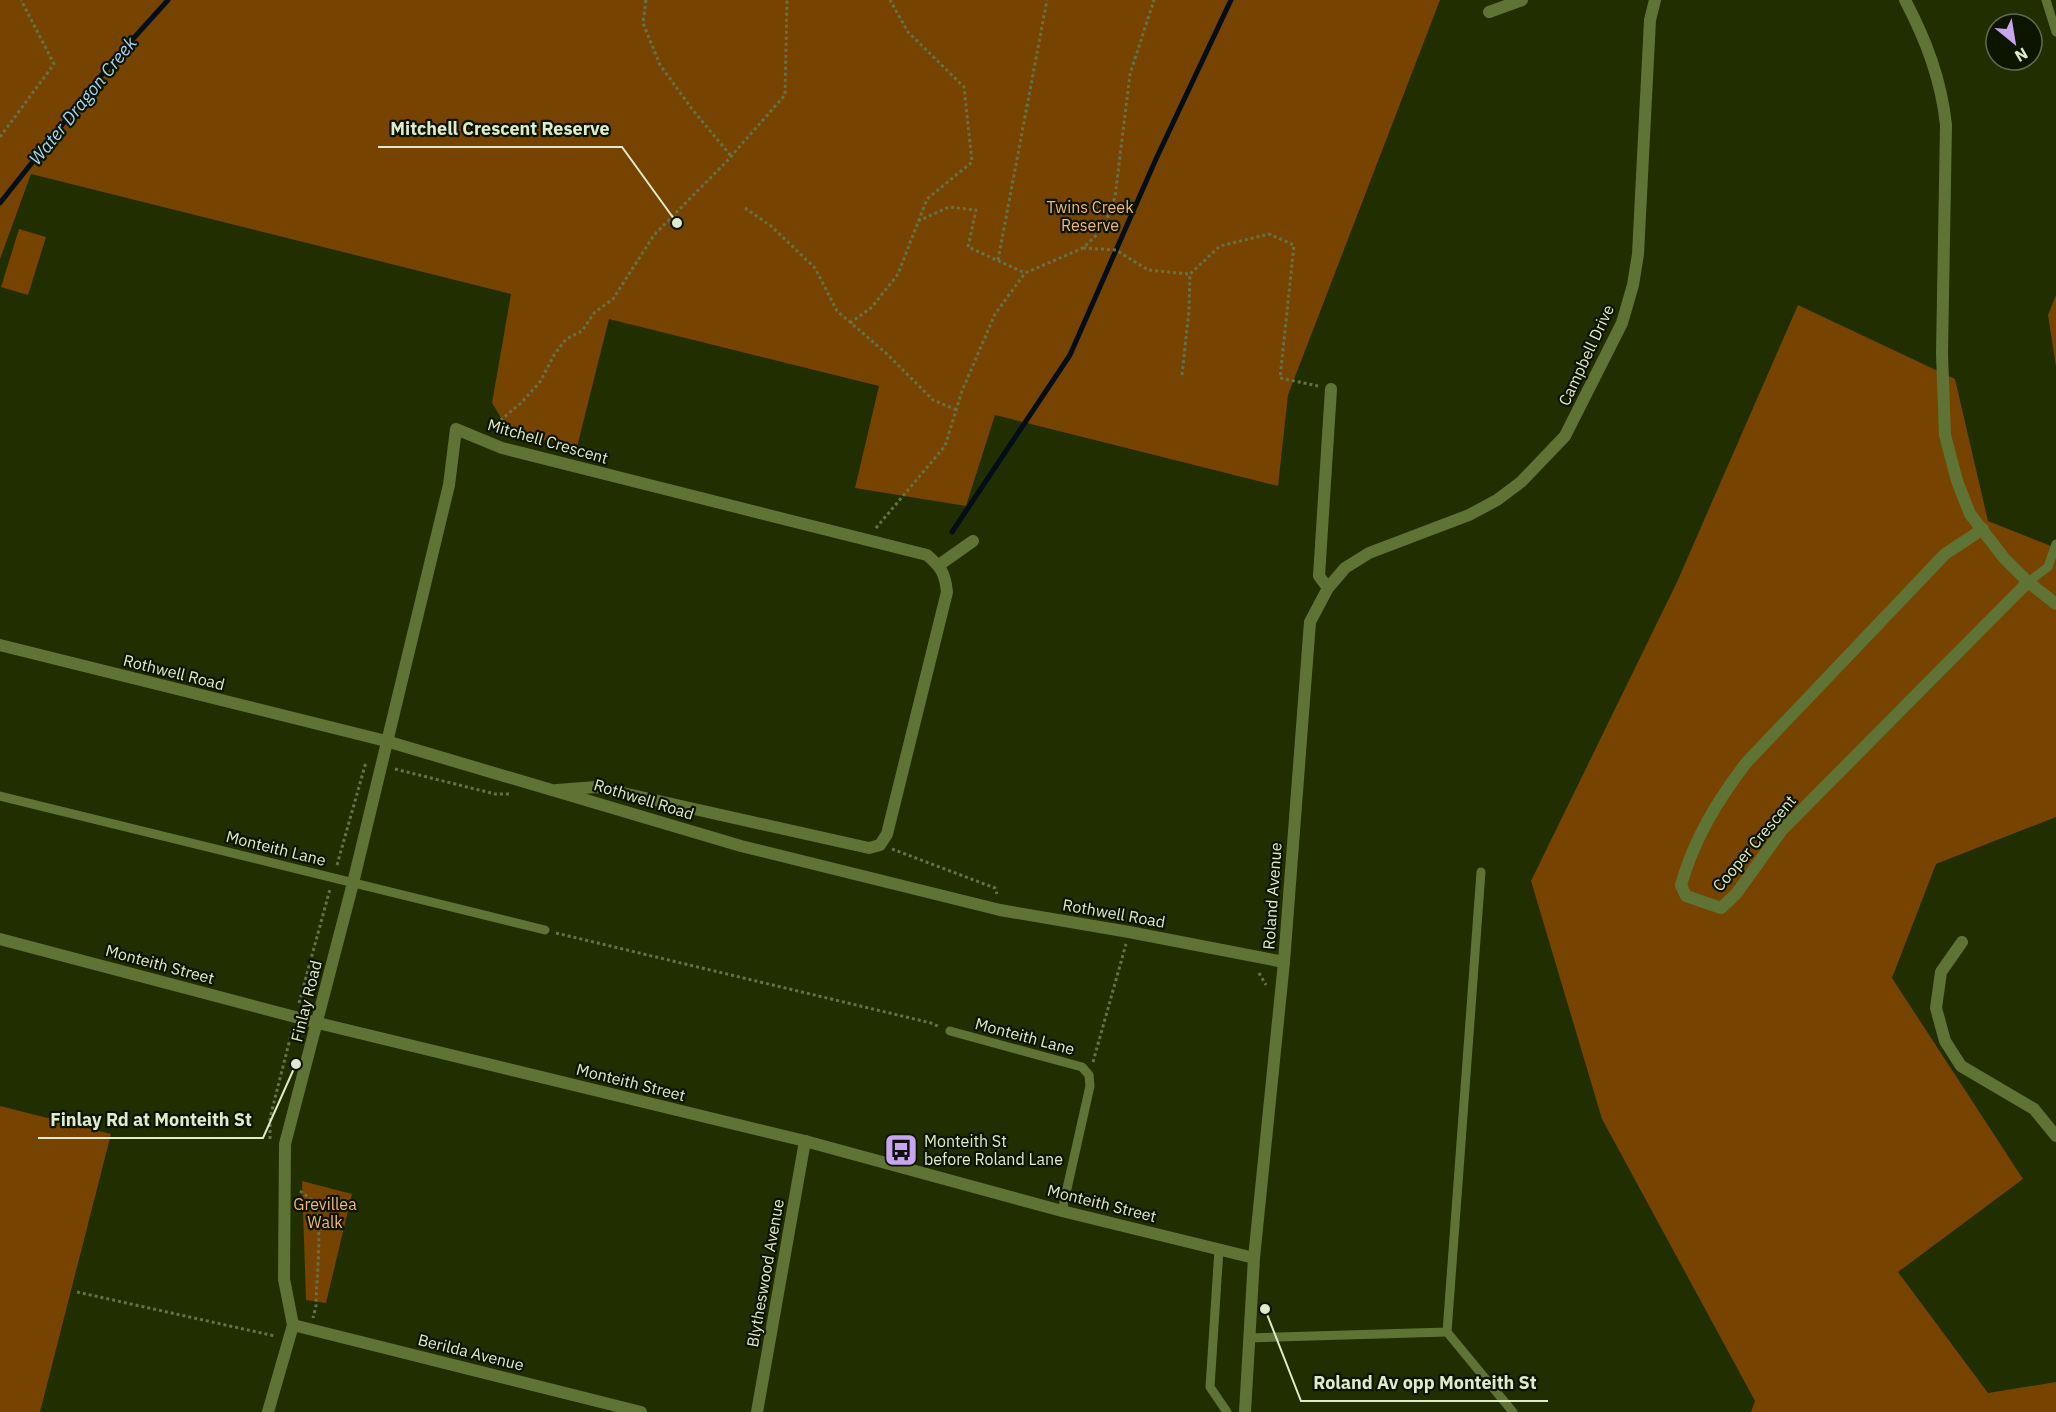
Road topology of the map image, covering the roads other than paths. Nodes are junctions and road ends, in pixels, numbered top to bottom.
1 (1522, 0) edge
2 (1655, 0) edge
3 (1905, 0) edge
4 (2046, 0) edge
5 (1489, 12) dead end
6 (2056, 32) edge
7 (1331, 389) road end
8 (1983, 529) junction
9 (973, 541) dead end
10 (2056, 544) edge
11 (939, 565) junction
12 (2028, 582) junction
13 (1328, 588) junction
14 (2056, 604) edge
15 (0, 645) edge
16 (386, 741) junction
17 (557, 790) junction
18 (0, 796) edge
19 (1481, 872) dead end
20 (353, 883) junction
21 (545, 930) road end
22 (0, 939) edge
23 (1962, 942) dead end
24 (1284, 962) junction
25 (318, 1023) junction
26 (950, 1031) road end
27 (2056, 1136) edge
28 (805, 1141) junction
29 (1062, 1211) junction
30 (1219, 1249) junction
31 (1254, 1258) junction
32 (293, 1325) junction
33 (1447, 1332) junction
34 (1249, 1338) junction
35 (268, 1412) edge
36 (641, 1412) edge
37 (757, 1412) edge
38 (1227, 1412) edge
39 (1245, 1412) edge
40 (1513, 1412) edge

1 - 5 street
2 - 13 street, Campbell Drive
3 - 8 street
4 - 6 lane
7 - 13 street
8 - 12 street
8 - 12 street, Cooper Crescent
9 - 11 street
10 - 12 lane
11 - 16 street, Mitchell Crescent
11 - 17 street
12 - 14 street
13 - 24 street, Roland Avenue
15 - 16 street, Rothwell Road
16 - 17 street, Rothwell Road
16 - 20 street, Finlay Road
17 - 24 street, Rothwell Road
18 - 20 lane, Monteith Lane
19 - 33 lane
20 - 21 lane, Monteith Lane
20 - 25 street, Finlay Road
22 - 25 street, Monteith Street
23 - 27 street
24 - 31 street, Roland Avenue
25 - 28 street, Monteith Street
25 - 32 street, Finlay Road
26 - 29 lane, Monteith Lane
28 - 29 street, Monteith Street
28 - 37 street, Blytheswood Avenue
29 - 30 street, Monteith Street
30 - 31 street, Monteith Street
30 - 38 lane
31 - 34 street, Roland Avenue
32 - 35 street, Finlay Road
32 - 36 street, Berilda Avenue
33 - 34 lane
33 - 40 lane
34 - 39 street, Roland Avenue

